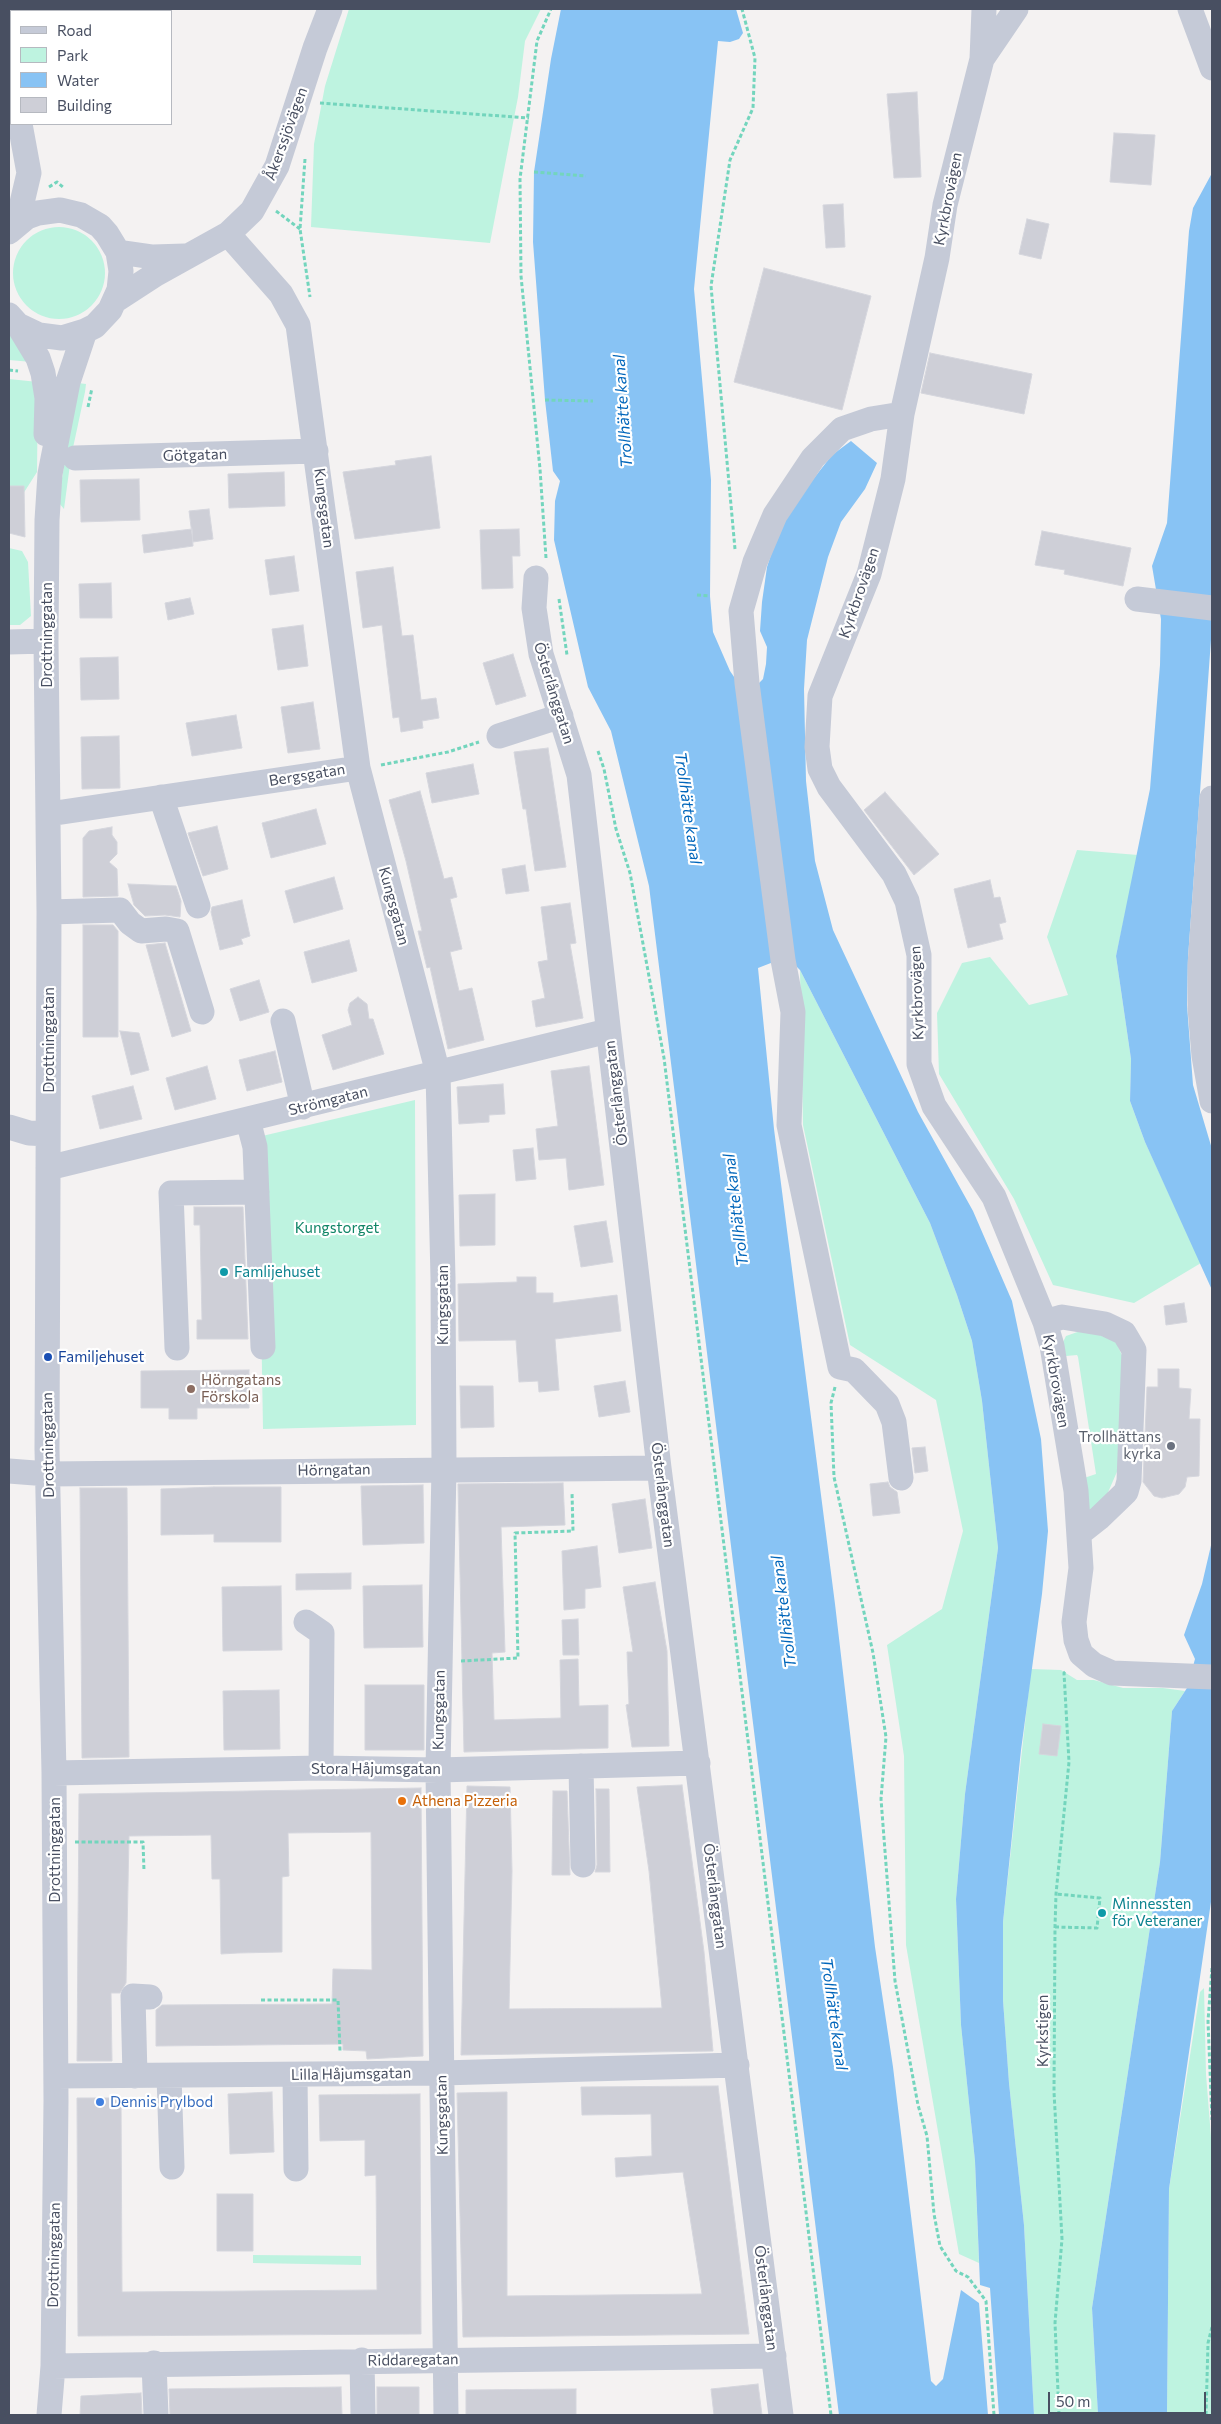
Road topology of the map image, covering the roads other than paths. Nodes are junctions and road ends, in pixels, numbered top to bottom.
1 (330, 9) edge
2 (984, 9) edge
3 (1016, 9) edge
4 (1190, 9) edge
5 (982, 59) junction
6 (1212, 68) edge
7 (20, 125) edge
8 (36, 182) junction
9 (66, 201) junction
10 (13, 228) edge
11 (228, 234) junction
12 (118, 252) junction
13 (188, 256) junction
14 (116, 300) junction
15 (14, 320) edge
16 (85, 331) junction
17 (902, 414) junction
18 (316, 451) junction
19 (75, 458) dead end
20 (50, 474) junction
21 (541, 568) road end
22 (1137, 599) dead end
23 (1212, 608) edge
24 (46, 641) junction
25 (9, 642) edge
26 (561, 716) junction
27 (499, 736) road end
28 (358, 768) junction
29 (161, 797) junction
30 (1212, 798) edge
31 (49, 814) junction
32 (198, 906) dead end
33 (49, 912) junction
34 (202, 1012) dead end
35 (283, 1021) dead end
36 (608, 1031) junction
37 (438, 1073) junction
38 (1212, 1100) edge
39 (303, 1107) junction
40 (248, 1120) junction
41 (9, 1127) edge
42 (48, 1134) junction
43 (48, 1168) junction
44 (257, 1192) junction
45 (1045, 1322) junction
46 (263, 1347) dead end
47 (177, 1348) dead end
48 (444, 1468) junction
49 (659, 1468) junction
50 (9, 1471) edge
51 (48, 1474) junction
52 (901, 1478) dead end
53 (1080, 1533) junction
54 (306, 1622) dead end
55 (1212, 1677) edge
56 (698, 1763) junction
57 (581, 1766) junction
58 (321, 1768) junction
59 (438, 1770) junction
60 (54, 1773) junction
61 (583, 1865) dead end
62 (150, 1997) dead end
63 (737, 2065) junction
64 (441, 2073) junction
65 (295, 2075) junction
66 (56, 2076) junction
67 (135, 2076) junction
68 (169, 2076) junction
69 (172, 2167) dead end
70 (296, 2169) dead end
71 (774, 2356) junction
72 (447, 2359) junction
73 (362, 2360) junction
74 (154, 2363) junction
75 (53, 2366) junction
76 (49, 2415) edge
77 (156, 2415) edge
78 (363, 2415) edge
79 (446, 2415) edge
80 (781, 2415) edge

1 - 11 street, Åkerssjövägen
2 - 5 street, Kyrkbrovägen
3 - 5 street, Kyrkbrovägen
4 - 6 street
5 - 17 street, Kyrkbrovägen
7 - 8 street
8 - 9 street
8 - 10 street
9 - 10 street
9 - 12 street
11 - 13 street, Åkerssjövägen
11 - 18 street, Kungsgatan
12 - 13 street, Åkerssjövägen
12 - 14 street
13 - 14 street, Åkerssjövägen
14 - 16 street
15 - 16 street
15 - 20 street, Drottninggatan
16 - 20 street, Drottninggatan
17 - 45 street, Kyrkbrovägen
17 - 52 street
18 - 19 street, Götgatan
18 - 28 street, Kungsgatan
20 - 24 street, Drottninggatan
21 - 26 street, Österlånggatan
22 - 23 street
24 - 25 street
24 - 31 street, Drottninggatan
26 - 27 street
26 - 36 street, Österlånggatan
28 - 29 street, Bergsgatan
28 - 37 street, Kungsgatan
29 - 31 street, Bergsgatan
29 - 32 street
30 - 38 street
31 - 33 street, Drottninggatan
33 - 34 street
33 - 42 street, Drottninggatan
35 - 39 street
36 - 37 street, Strömgatan
36 - 49 street, Österlånggatan
37 - 39 street, Strömgatan
37 - 48 street, Kungsgatan
39 - 40 street, Strömgatan
40 - 43 street, Strömgatan
40 - 44 street
41 - 42 street
42 - 43 street, Drottninggatan
43 - 51 street, Drottninggatan
44 - 46 street
44 - 47 street
45 - 53 street, Kyrkbrovägen
45 - 53 street
48 - 49 street, Hörngatan
48 - 51 street, Hörngatan
48 - 59 street, Kungsgatan
49 - 56 street, Österlånggatan
50 - 51 street, Hörngatan
51 - 60 street, Drottninggatan
53 - 55 street, Kyrkbrovägen
54 - 58 street
56 - 57 street, Stora Håjumsgatan
56 - 63 street, Österlånggatan
57 - 59 street, Stora Håjumsgatan
57 - 61 street
58 - 59 street, Stora Håjumsgatan
58 - 60 street, Stora Håjumsgatan
59 - 64 street, Kungsgatan
60 - 66 street, Drottninggatan
62 - 67 street
63 - 64 street, Lilla Håjumsgatan
63 - 71 street, Österlånggatan
64 - 65 street, Lilla Håjumsgatan
64 - 72 street, Kungsgatan
65 - 68 street, Lilla Håjumsgatan
65 - 70 street
66 - 67 street, Lilla Håjumsgatan
66 - 75 street, Drottninggatan
67 - 68 street, Lilla Håjumsgatan
68 - 69 street
71 - 72 street, Riddaregatan
71 - 80 street, Österlånggatan
72 - 73 street, Riddaregatan
72 - 79 street, Kungsgatan
73 - 74 street, Riddaregatan
73 - 78 street
74 - 75 street, Riddaregatan
74 - 77 street
75 - 76 street, Drottninggatan

